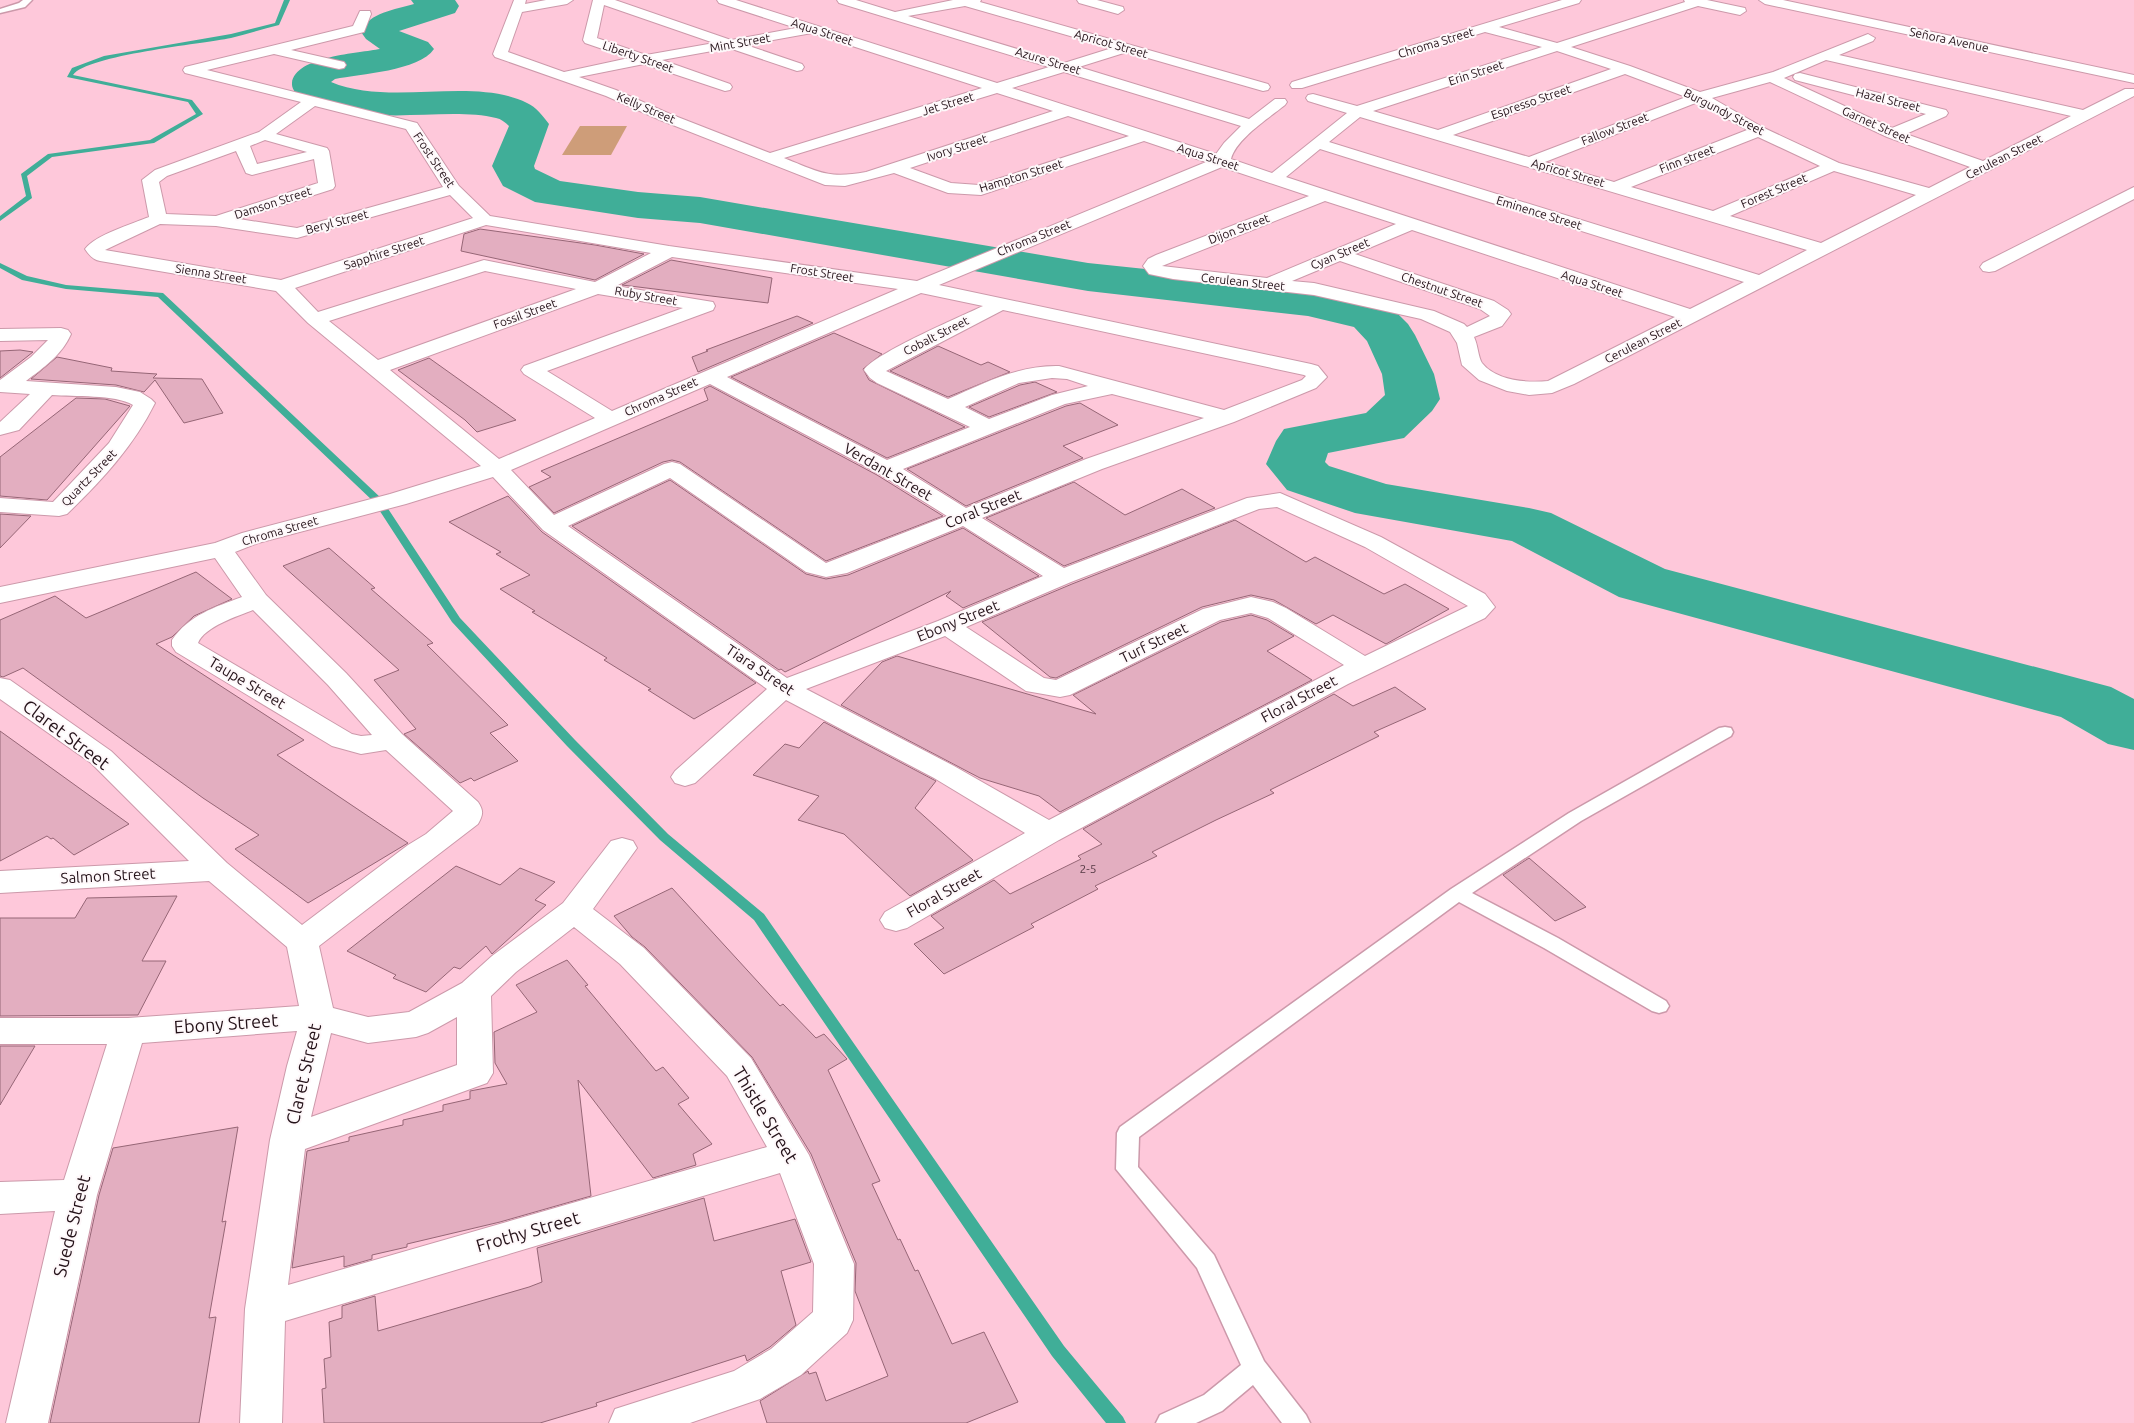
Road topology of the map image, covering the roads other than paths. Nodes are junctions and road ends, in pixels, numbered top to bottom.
1 (28, 0) edge
2 (566, 0) edge
3 (599, 0) edge
4 (603, 0) edge
5 (723, 0) edge
6 (843, 0) edge
7 (1083, 0) edge
8 (1574, 0) edge
9 (1765, 0) edge
10 (966, 1) edge
11 (1693, 1) edge
12 (518, 4) edge
13 (1118, 10) dead end
14 (0, 11) edge
15 (1740, 11) dead end
16 (365, 14) dead end
17 (894, 15) junction
18 (867, 19) dead end
19 (841, 24) dead end
20 (1486, 28) junction
21 (814, 29) junction
22 (1846, 33) dead end
23 (730, 44) junction
24 (1557, 47) junction
25 (1127, 48) junction
26 (274, 49) junction
27 (1825, 56) junction
28 (646, 59) junction
29 (339, 65) dead end
30 (796, 67) dead end
31 (1069, 67) junction
32 (1625, 69) junction
33 (1778, 75) junction
34 (564, 76) junction
35 (1279, 85) junction
36 (725, 87) dead end
37 (1000, 88) junction
38 (2129, 89) edge
39 (2105, 91) dead end
40 (1700, 97) junction
41 (313, 101) junction
42 (1296, 101) junction
43 (1068, 111) junction
44 (1358, 111) junction
45 (2085, 115) junction
46 (1253, 125) junction
47 (1759, 131) junction
48 (1892, 134) junction
49 (264, 135) junction
50 (1438, 135) junction
51 (1144, 136) junction
52 (241, 144) junction
53 (1319, 144) junction
54 (321, 153) junction
55 (769, 158) junction
56 (1222, 161) junction
57 (1530, 162) junction
58 (1833, 166) junction
59 (1984, 167) junction
60 (897, 168) junction
61 (1274, 179) junction
62 (845, 181) joint
63 (1616, 187) junction
64 (453, 189) junction
65 (2134, 192) edge
66 (1931, 194) junction
67 (1324, 196) junction
68 (1715, 216) junction
69 (158, 219) junction
70 (485, 220) junction
71 (216, 221) junction
72 (1411, 224) junction
73 (1823, 249) junction
74 (669, 250) junction
75 (1340, 254) junction
76 (1154, 263) joint
77 (1990, 267) dead end
78 (1760, 281) junction
79 (1268, 284) junction
80 (282, 286) junction
81 (597, 288) junction
82 (920, 288) junction
83 (1001, 304) junction
84 (1691, 316) junction
85 (315, 319) junction
86 (0, 335) edge
87 (1463, 335) junction
88 (376, 368) junction
89 (709, 376) junction
90 (4, 386) edge
91 (48, 388) junction
92 (1112, 388) junction
93 (948, 407) junction
94 (1226, 416) junction
95 (611, 420) junction
96 (987, 427) junction
97 (0, 429) edge
98 (497, 468) junction
99 (886, 468) junction
100 (1255, 503) joint
101 (0, 505) edge
102 (965, 517) junction
103 (551, 525) junction
104 (221, 549) junction
105 (1062, 577) junction
106 (0, 596) edge
107 (257, 600) junction
108 (947, 626) junction
109 (1365, 667) junction
110 (0, 686) edge
111 (784, 688) junction
112 (1725, 732) dead end
113 (392, 740) junction
114 (685, 777) dead end
115 (1048, 834) junction
116 (622, 848) dead end
117 (216, 870) junction
118 (0, 882) edge
119 (1458, 892) junction
120 (574, 911) junction
121 (896, 920) dead end
122 (302, 942) junction
123 (474, 992) junction
124 (1659, 1006) dead end
125 (318, 1017) junction
126 (0, 1030) edge
127 (128, 1031) junction
128 (288, 1140) junction
129 (792, 1155) junction
130 (78, 1194) junction
131 (0, 1198) edge
132 (266, 1309) junction
133 (1255, 1369) junction
134 (27, 1423) edge
135 (261, 1423) edge
136 (630, 1423) edge
137 (1169, 1423) edge
138 (1297, 1423) edge

1 - 14 lane
2 - 12 street
3 - 28 street, Liberty Street
4 - 23 street
5 - 21 street, Aqua Street
6 - 17 street, Azure Street
7 - 13 street
8 - 20 street, Chroma Street
9 - 38 street, Señora Avenue
10 - 17 street
10 - 25 street, Apricot Street
11 - 15 street
11 - 24 street, Erin Street
12 - 34 street, Kelly Street
16 - 26 street, Frost Street
17 - 18 street
17 - 31 street, Azure Street
19 - 21 street, Mint Street
20 - 24 street, Burgundy Street
20 - 35 street, Chroma Street
21 - 23 street, Mint Street
21 - 37 street, Aqua Street
22 - 27 street, Fallow Street
23 - 28 street, Mint Street
23 - 30 street
24 - 32 street, Burgundy Street
24 - 44 street, Erin Street
25 - 31 street, Jet Street
25 - 35 street, Apricot Street
26 - 29 street
26 - 41 street, Frost Street
27 - 33 street, Fallow Street
27 - 45 street
28 - 34 street, Mint Street
28 - 36 street, Liberty Street
31 - 37 street, Jet Street
31 - 46 street, Azure Street
32 - 40 street, Burgundy Street
32 - 50 street, Espresso Street
33 - 40 street, Fallow Street
33 - 48 street, Garnet Street
33 - 48 street, Hazel Street
34 - 55 street, Kelly Street
35 - 42 street, Apricot Street
35 - 42 street, Apricot Street
37 - 43 street, Aqua Street
37 - 55 street, Jet Street
38 - 39 street
38 - 45 street, Cerulean Street
40 - 47 street, Burgundy Street
40 - 57 street, Fallow Street
41 - 49 street
41 - 64 street, Frost Street
42 - 44 street, Apricot Street
42 - 46 street
43 - 51 street, Aqua Street
43 - 60 street, Ivory Street
44 - 50 street, Apricot Street
44 - 53 street, Erin Street
45 - 59 street, Cerulean Street
46 - 56 street
47 - 58 street, Burgundy Street
47 - 63 street, Finn street
48 - 59 street, Garnet Street
49 - 52 street
49 - 54 street
50 - 57 street, Apricot Street
51 - 56 street, Aqua Street
51 - 60 street, Hampton Street
52 - 54 street
52 - 69 street
53 - 61 street, Erin Street
53 - 78 street, Eminence Street
54 - 71 street, Damson Street
55 - 62 street, Kelly Street
56 - 61 street, Aqua Street
56 - 82 street, Chroma Street
57 - 63 street, Apricot Street
58 - 66 street, Burgundy Street
58 - 68 street, Forest Street
59 - 66 street, Cerulean Street
60 - 62 street, Ivory Street
61 - 67 street, Aqua Street
63 - 68 street, Apricot Street
64 - 70 street, Frost Street
64 - 71 street, Beryl Street
65 - 77 street
66 - 73 street, Cerulean Street
67 - 72 street, Aqua Street
67 - 76 street, Dijon Street
68 - 73 street, Apricot Street
69 - 71 street, Beryl Street
69 - 80 street, Sienna Street
70 - 74 street, Frost Street
70 - 80 street, Sapphire Street
72 - 75 street, Cyan Street
72 - 84 street, Aqua Street
73 - 78 street, Cerulean Street
74 - 81 street, Fossil Street
74 - 82 street, Frost Street
75 - 79 street, Cyan Street
75 - 87 street, Chestnut Street
76 - 79 street, Cerulean Street
78 - 84 street, Cerulean Street
79 - 87 street, Cerulean Street
80 - 85 street
81 - 85 street, Ruby Street
81 - 88 street, Fossil Street
81 - 95 street, Ruby Street
82 - 83 street, Cobalt Street
82 - 89 street, Chroma Street
83 - 93 street, Cobalt Street
83 - 94 street, Coral Street
84 - 87 street, Cerulean Street
85 - 88 street
86 - 90 street
88 - 98 street
89 - 95 street, Chroma Street
89 - 99 street, Verdant Street
90 - 91 street, Quartz Street
91 - 97 street
91 - 101 street, Quartz Street
92 - 93 street
92 - 94 street
92 - 96 street
93 - 96 street, Cobalt Street
94 - 102 street, Coral Street
95 - 98 street, Chroma Street
96 - 99 street
98 - 103 street, Tiara Street
98 - 104 street, Chroma Street
99 - 102 street, Verdant Street
100 - 105 street, Ebony Street
100 - 109 street, Floral Street
102 - 103 street, Coral Street
102 - 105 street, Verdant Street
103 - 111 street, Tiara Street
104 - 106 street, Chroma Street
104 - 107 street
105 - 108 street, Ebony Street
107 - 113 street
107 - 113 street, Taupe Street
108 - 109 street, Turf Street
108 - 111 street, Ebony Street
109 - 115 street, Floral Street
110 - 117 street, Claret Street
111 - 114 street, Ebony Street
111 - 115 street, Tiara Street
112 - 119 lane
113 - 122 street
115 - 121 street, Floral Street
116 - 120 street, Ebony Street
117 - 118 street, Salmon Street
117 - 122 street, Claret Street
119 - 124 lane
119 - 133 lane
120 - 123 street, Ebony Street
120 - 129 street, Thistle Street
122 - 125 street, Claret Street
123 - 125 street, Ebony Street
123 - 128 street
125 - 127 street, Ebony Street
125 - 128 street, Claret Street
126 - 127 street, Ebony Street
127 - 130 street, Suede Street
128 - 132 street, Claret Street
129 - 132 street, Frothy Street
129 - 136 street, Thistle Street
130 - 131 street
130 - 134 street, Suede Street
132 - 135 street, Claret Street
133 - 137 lane
133 - 138 lane

